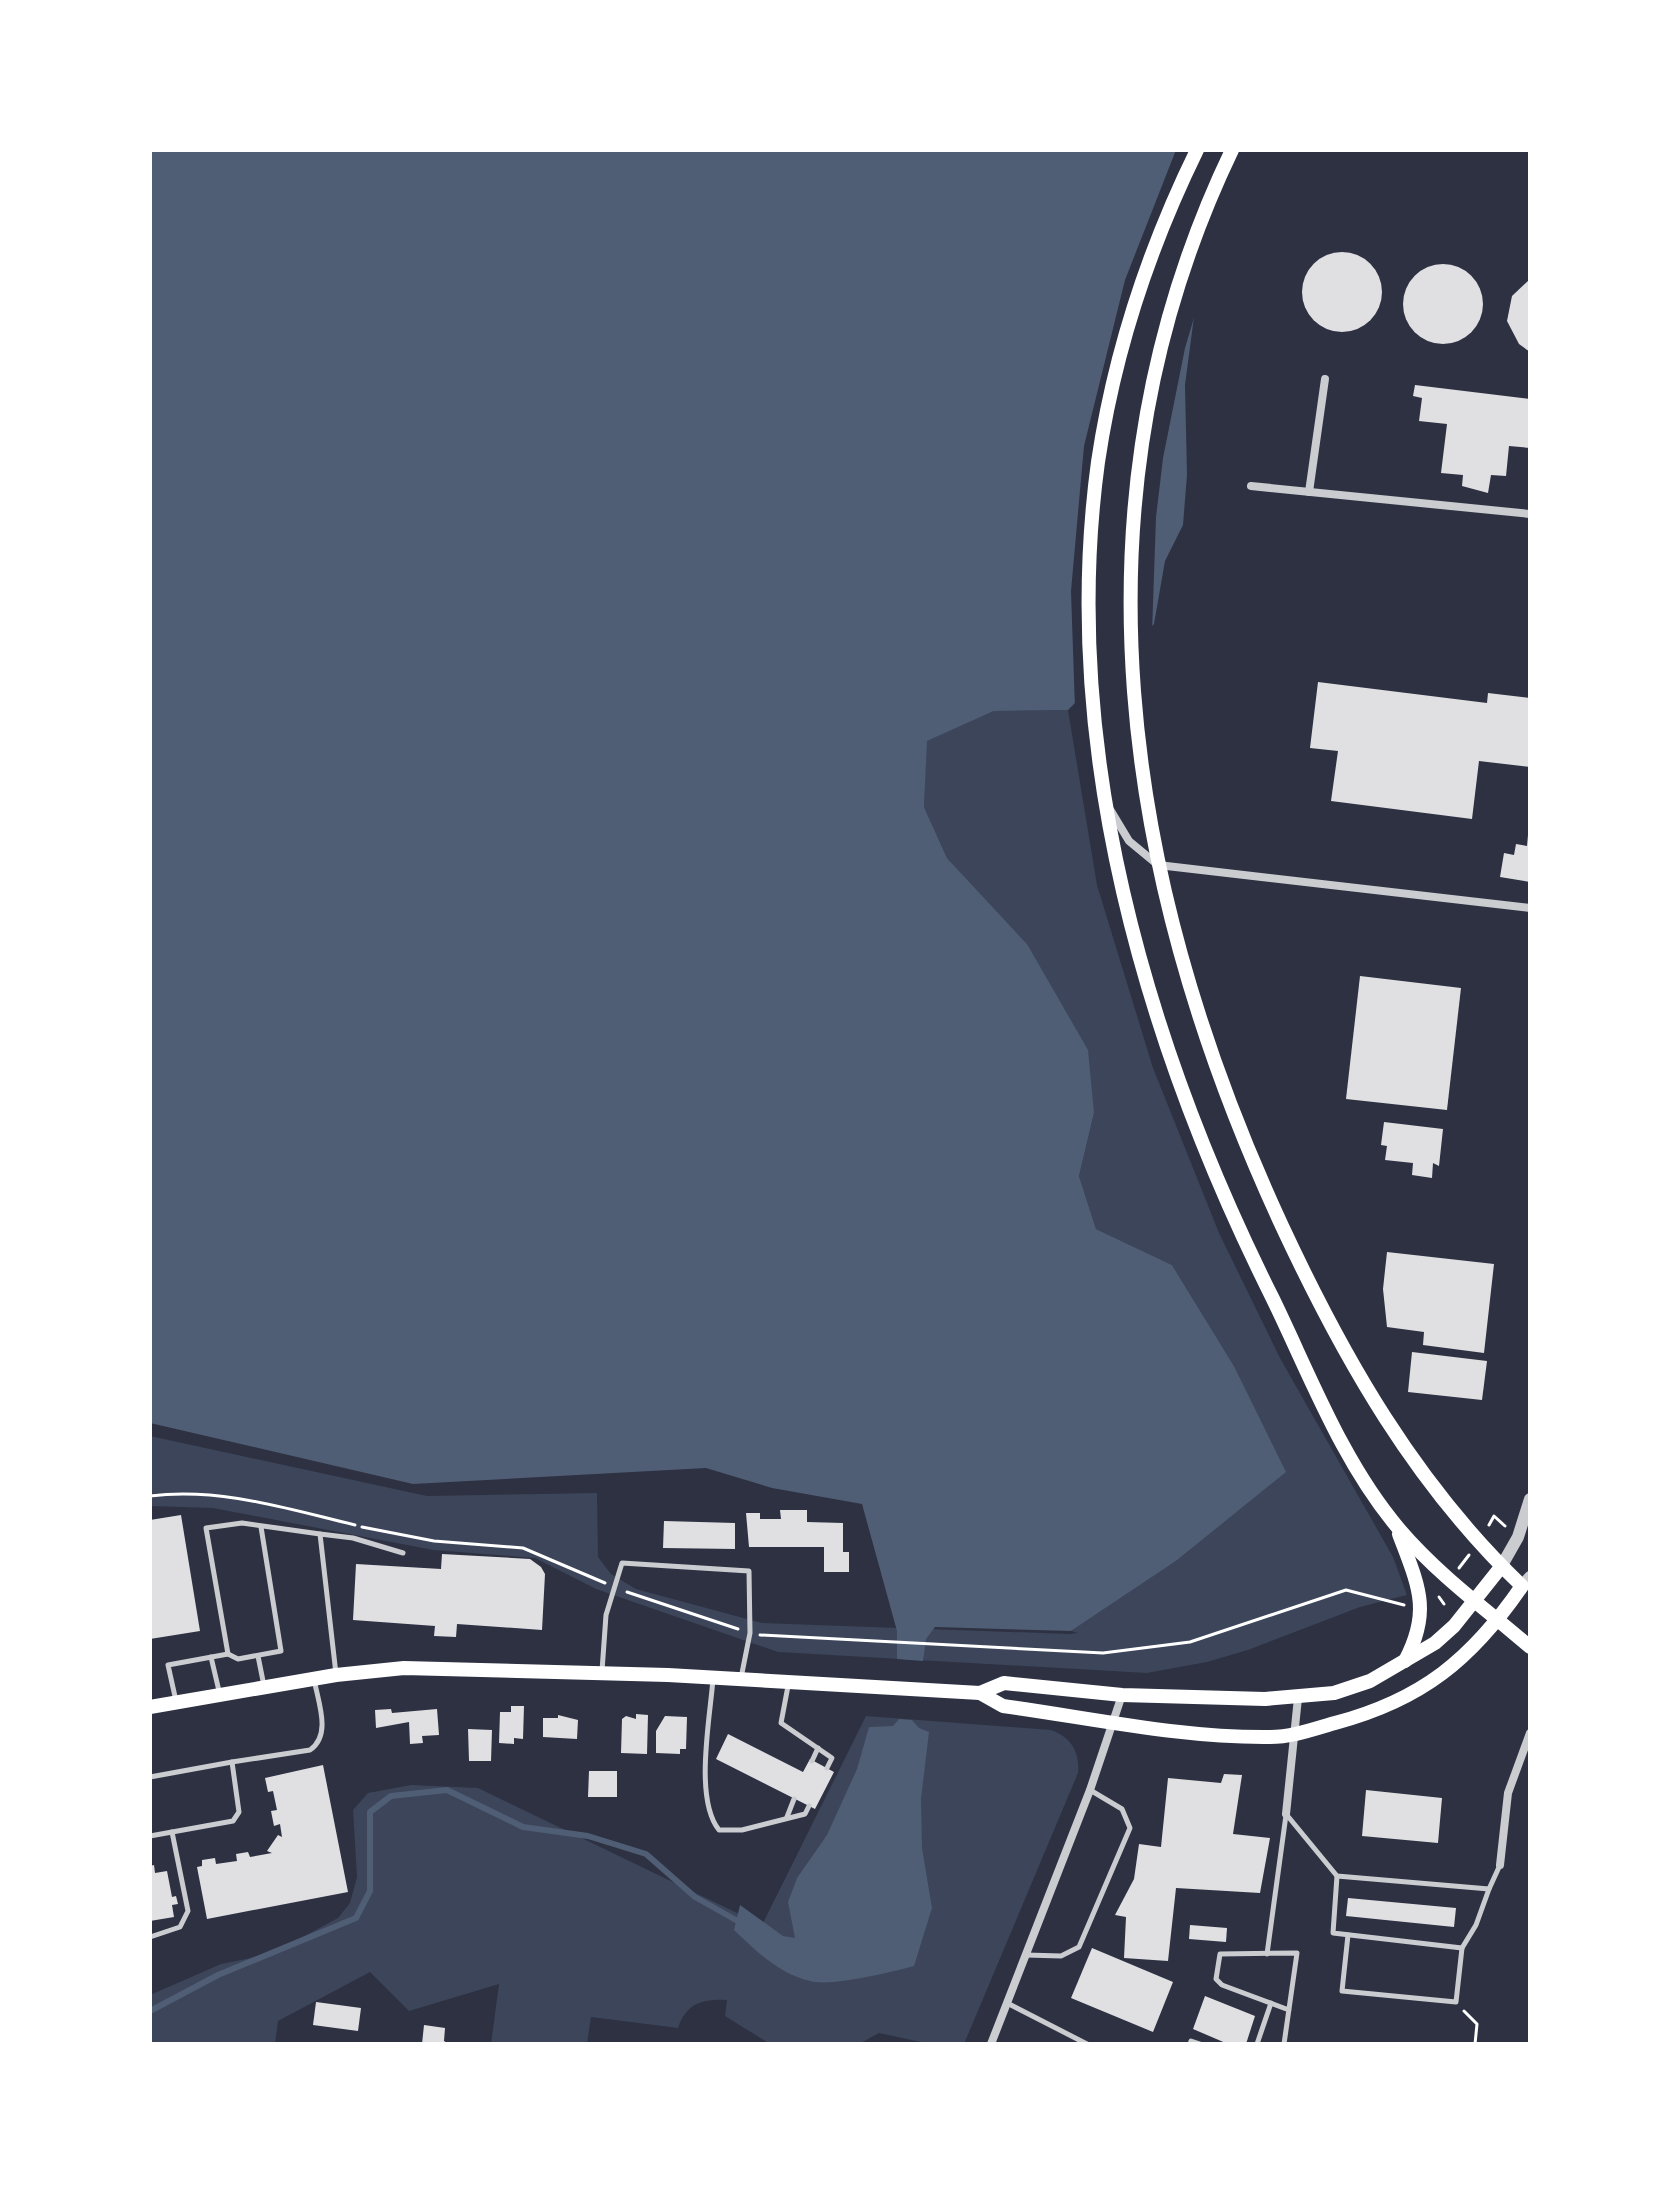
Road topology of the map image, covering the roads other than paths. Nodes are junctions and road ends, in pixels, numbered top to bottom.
1 (1197, 150) edge
2 (1232, 150) edge
3 (1325, 379) dead end
4 (1251, 486) dead end
5 (1309, 492) junction
6 (1530, 514) edge
7 (1106, 804) junction
8 (1158, 865) junction
9 (1530, 908) edge
10 (1530, 1499) edge
11 (1396, 1526) junction
12 (261, 1527) junction
13 (320, 1534) junction
14 (403, 1553) dead end
15 (1501, 1567) junction
16 (1527, 1586) edge
17 (1475, 1601) junction
18 (1499, 1621) junction
19 (1530, 1647) edge
20 (228, 1654) junction
21 (258, 1656) junction
22 (211, 1657) junction
23 (1404, 1662) junction
24 (601, 1673) junction
25 (336, 1675) junction
26 (314, 1678) junction
27 (713, 1678) junction
28 (741, 1679) junction
29 (789, 1682) junction
30 (264, 1687) junction
31 (980, 1693) junction
32 (220, 1695) junction
33 (1122, 1695) junction
34 (1298, 1698) junction
35 (176, 1703) junction
36 (150, 1707) edge
37 (1113, 1721) junction
38 (1530, 1733) edge
39 (1294, 1735) junction
40 (818, 1748) junction
41 (812, 1761) dead end
42 (232, 1762) junction
43 (827, 1768) dead end
44 (150, 1777) edge
45 (1090, 1790) junction
46 (794, 1799) dead end
47 (809, 1806) dead end
48 (1286, 1814) junction
49 (786, 1818) junction
50 (172, 1832) junction
51 (150, 1836) edge
52 (1500, 1865) joint
53 (1337, 1876) junction
54 (1489, 1889) junction
55 (1348, 1935) junction
56 (150, 1937) edge
57 (1462, 1948) junction
58 (1267, 1954) junction
59 (1025, 1955) junction
60 (1007, 2003) junction
61 (1271, 2003) junction
62 (1289, 2010) junction
63 (991, 2044) edge
64 (1087, 2044) edge
65 (1190, 2044) edge
66 (1200, 2044) edge
67 (1257, 2044) edge
68 (1284, 2044) edge

1 - 7 main road
2 - 8 main road
3 - 5 street
4 - 5 street
5 - 6 street
7 - 8 street
7 - 11 main road
8 - 9 street
8 - 15 main road
10 - 15 street
11 - 17 main road
11 - 23 main road
12 - 13 lane
12 - 20 lane
12 - 21 lane
13 - 14 lane
13 - 25 lane
15 - 16 main road
15 - 17 main road
16 - 18 main road
17 - 18 main road
17 - 23 main road
18 - 19 main road
18 - 39 main road
20 - 21 lane
20 - 22 lane
21 - 30 lane
22 - 32 lane
22 - 35 lane
23 - 34 main road
24 - 25 main road
24 - 27 main road
24 - 28 lane
25 - 26 main road
26 - 30 main road
26 - 42 lane
27 - 28 main road
27 - 49 lane
28 - 29 main road
29 - 31 main road
29 - 40 lane
30 - 32 main road
31 - 33 main road
31 - 37 main road
32 - 35 main road
33 - 34 main road
33 - 37 street
34 - 39 street
35 - 36 main road
37 - 39 main road
37 - 45 street
38 - 52 street
39 - 48 street
40 - 41 lane
40 - 43 lane
42 - 44 lane
42 - 50 lane
45 - 59 street
45 - 59 lane
46 - 49 lane
47 - 49 lane
48 - 53 lane
48 - 58 lane
50 - 51 lane
50 - 56 lane
52 - 54 lane
53 - 54 lane
53 - 55 lane
54 - 57 lane
55 - 57 lane
55 - 57 lane
58 - 61 lane
58 - 62 lane
59 - 60 street
60 - 63 street
60 - 64 lane
61 - 62 lane
61 - 67 lane
62 - 68 lane
65 - 66 lane

